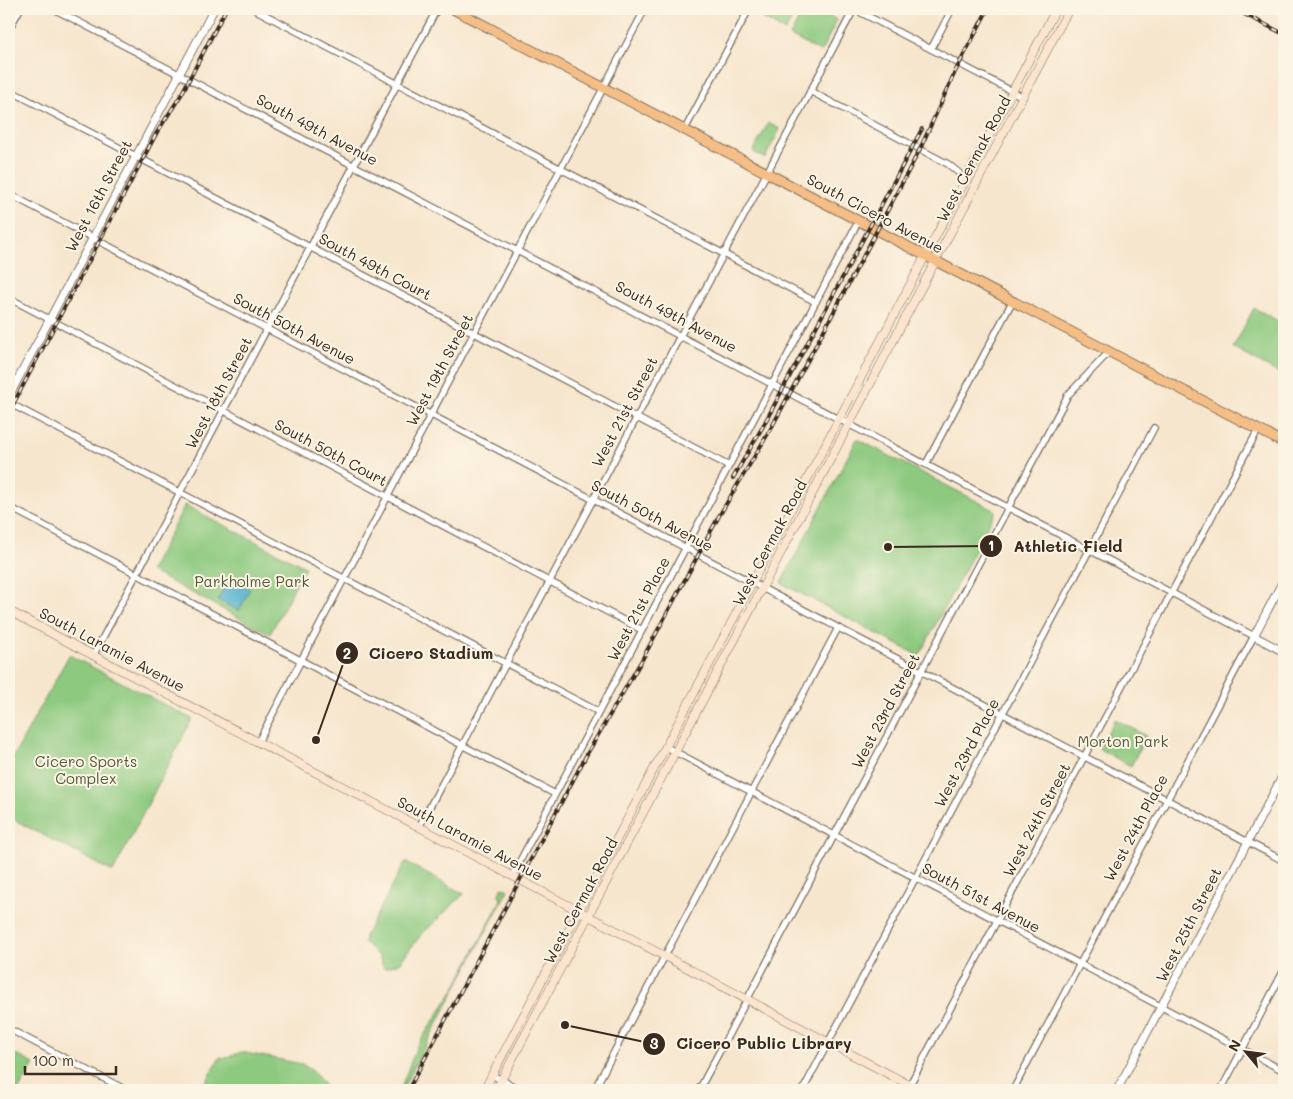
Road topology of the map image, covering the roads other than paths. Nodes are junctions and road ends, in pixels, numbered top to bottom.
1 (20, 9) edge
2 (54, 9) edge
3 (214, 9) edge
4 (254, 9) edge
5 (437, 9) edge
6 (453, 9) edge
7 (645, 9) edge
8 (749, 9) edge
9 (854, 9) edge
10 (952, 9) edge
11 (1056, 9) edge
12 (1069, 9) edge
13 (9, 30) edge
14 (930, 49) junction
15 (180, 74) junction
16 (398, 84) junction
17 (603, 88) junction
18 (9, 90) edge
19 (810, 91) junction
20 (1013, 92) junction
21 (1023, 97) junction
22 (684, 131) junction
23 (136, 156) junction
24 (354, 165) junction
25 (560, 169) junction
26 (766, 173) junction
27 (963, 184) junction
28 (9, 194) edge
29 (858, 222) junction
30 (93, 238) junction
31 (310, 248) junction
32 (517, 250) junction
33 (723, 254) junction
34 (925, 256) junction
35 (935, 262) junction
36 (9, 298) edge
37 (816, 302) junction
38 (1012, 302) junction
39 (49, 319) junction
40 (267, 329) junction
41 (474, 333) junction
42 (680, 335) junction
43 (1109, 352) junction
44 (773, 384) junction
45 (9, 396) edge
46 (9, 403) edge
47 (224, 411) junction
48 (431, 414) junction
49 (636, 418) junction
50 (840, 419) junction
51 (849, 423) junction
52 (1154, 428) dead end
53 (1258, 430) junction
54 (1284, 443) edge
55 (926, 464) junction
56 (729, 466) junction
57 (180, 492) junction
58 (388, 496) junction
59 (593, 499) junction
60 (9, 507) edge
61 (1007, 508) junction
62 (686, 548) junction
63 (1089, 550) junction
64 (136, 574) junction
65 (344, 578) junction
66 (1284, 578) edge
67 (550, 581) junction
68 (753, 583) junction
69 (762, 588) junction
70 (1172, 593) junction
71 (9, 611) edge
72 (838, 628) junction
73 (642, 630) junction
74 (1254, 636) junction
75 (1284, 652) edge
76 (93, 656) junction
77 (301, 661) junction
78 (506, 664) junction
79 (921, 671) junction
80 (599, 712) junction
81 (1003, 714) junction
82 (258, 742) junction
83 (463, 746) junction
84 (666, 747) junction
85 (675, 752) junction
86 (1085, 757) junction
87 (1284, 773) edge
88 (751, 792) junction
89 (555, 794) junction
90 (1167, 800) junction
91 (419, 827) junction
92 (834, 835) junction
93 (1248, 842) junction
94 (1284, 861) edge
95 (512, 876) junction
96 (916, 878) junction
97 (579, 912) junction
98 (588, 916) junction
99 (997, 921) junction
100 (664, 956) junction
101 (1080, 964) junction
102 (1284, 970) edge
103 (747, 1000) junction
104 (1162, 1007) junction
105 (9, 1029) edge
106 (828, 1042) junction
107 (1242, 1049) junction
108 (1284, 1071) edge
109 (492, 1075) junction
110 (501, 1080) junction
111 (909, 1088) edge
112 (126, 1090) edge
113 (484, 1090) edge
114 (496, 1090) edge
115 (521, 1090) edge
116 (594, 1090) edge
117 (699, 1090) edge
118 (803, 1090) edge
119 (919, 1090) edge
120 (1013, 1090) edge
121 (1117, 1090) edge
122 (1221, 1090) edge

1 - 13 street
2 - 15 street, South 49th Avenue
3 - 15 street, West 16th Street
4 - 16 street
5 - 16 street, West 18th Street
6 - 17 main road, South Cicero Avenue
7 - 17 street, West 19th Street
8 - 22 street
9 - 14 street
9 - 19 street, West 21st Street
10 - 14 street
11 - 20 main road, West Cermak Road
12 - 21 main road, West Cermak Road
14 - 20 street
15 - 23 street, West 16th Street
15 - 24 street, South 49th Avenue
16 - 24 street, West 18th Street
16 - 25 street
17 - 22 main road, South Cicero Avenue
17 - 25 street, West 19th Street
18 - 23 street, South 49th Court
19 - 26 street, West 21st Street
19 - 27 street
20 - 21 street
20 - 27 main road, West Cermak Road
21 - 35 main road, West Cermak Road
22 - 26 main road, South Cicero Avenue
23 - 30 street, West 16th Street
23 - 31 street, South 49th Court
24 - 31 street, West 18th Street
24 - 32 street, South 49th Avenue
25 - 32 street, West 19th Street
25 - 33 street
26 - 29 main road, South Cicero Avenue
26 - 33 street, West 21st Street
27 - 34 main road, West Cermak Road
28 - 30 street, South 50th Avenue
29 - 34 main road, South Cicero Avenue
29 - 37 street, West 21st Place
30 - 39 street, West 16th Street
30 - 40 street, South 50th Avenue
31 - 40 street, West 18th Street
31 - 41 street, South 49th Court
32 - 41 street, West 19th Street
32 - 42 street, South 49th Avenue
33 - 37 street
33 - 42 street, West 21st Street
34 - 35 main road, South Cicero Avenue
34 - 50 main road, West Cermak Road
35 - 38 main road, South Cicero Avenue
35 - 51 main road, West Cermak Road
36 - 39 street, South 50th Court
37 - 44 street, West 21st Place
38 - 43 main road, South Cicero Avenue
38 - 55 street
39 - 45 street, West 16th Street
39 - 47 street, South 50th Court
40 - 47 street, West 18th Street
40 - 48 street, South 50th Avenue
41 - 48 street, West 19th Street
41 - 49 street, South 49th Court
42 - 44 street, South 49th Avenue
42 - 49 street, West 21st Street
43 - 53 main road, South Cicero Avenue
43 - 61 street, West 23rd Street
44 - 50 street, South 49th Avenue
44 - 56 street, West 21st Place
46 - 57 street
47 - 57 street, West 18th Street
47 - 58 street, South 50th Court
48 - 58 street, West 19th Street
48 - 59 street, South 50th Avenue
49 - 56 street, South 49th Court
49 - 59 street, West 21st Street
50 - 51 street, South 49th Avenue
50 - 68 main road, West Cermak Road
51 - 55 street, South 49th Avenue
51 - 69 main road, West Cermak Road
52 - 63 street, West 23rd Place
53 - 54 main road, South Cicero Avenue
53 - 70 street, West 24th Street
55 - 61 street, South 49th Avenue
56 - 62 street, West 21st Place
57 - 64 street, West 18th Street
57 - 65 street
58 - 65 street, West 19th Street
58 - 67 street, South 50th Court
59 - 62 street, South 50th Avenue
59 - 67 street, West 21st Street
60 - 64 street
61 - 63 street, South 49th Avenue
61 - 79 street, West 23rd Street
62 - 68 street, South 50th Avenue
62 - 73 street, West 21st Place
63 - 70 street, South 49th Avenue
63 - 81 street, West 23rd Place
64 - 76 street, West 18th Street
64 - 77 street
65 - 77 street, West 19th Street
65 - 78 street
66 - 74 street, West 24th Place
67 - 73 street, South 50th Court
67 - 78 street, West 21st Street
68 - 69 street, South 50th Avenue
68 - 84 main road, West Cermak Road
69 - 72 street, South 50th Avenue
69 - 85 main road, West Cermak Road
70 - 74 street, South 49th Avenue
70 - 86 street, West 24th Street
71 - 76 main road, South Laramie Avenue
72 - 79 street, South 50th Avenue
72 - 88 street
73 - 80 street, West 21st Place
74 - 75 street, South 49th Avenue
74 - 90 street, West 24th Place
76 - 82 main road, South Laramie Avenue
77 - 82 street, West 19th Street
77 - 83 street
78 - 80 street
78 - 83 street, West 21st Street
79 - 81 street, South 50th Avenue
79 - 92 street, West 23rd Street
80 - 89 street, West 21st Place
81 - 86 street, South 50th Avenue
81 - 96 street, West 23rd Place
82 - 91 main road, South Laramie Avenue
83 - 89 street
83 - 91 street, West 21st Street
84 - 85 street, South 51st Avenue
84 - 97 main road, West Cermak Road
85 - 88 street, South 51st Avenue
85 - 98 main road, West Cermak Road
86 - 90 street, South 50th Avenue
86 - 99 street, West 24th Street
87 - 93 street, West 25th Street
88 - 92 street, South 51st Avenue
88 - 100 street
89 - 95 street, West 21st Place
90 - 93 street, South 50th Avenue
90 - 101 street, West 24th Place
91 - 95 main road, South Laramie Avenue
92 - 96 street, South 51st Avenue
92 - 103 street, West 23rd Street
93 - 94 street, South 50th Avenue
93 - 104 street, West 25th Street
95 - 97 main road, South Laramie Avenue
96 - 99 street, South 51st Avenue
96 - 106 street, West 23rd Place
97 - 98 main road, South Laramie Avenue
97 - 109 main road, West Cermak Road
98 - 100 main road, South Laramie Avenue
98 - 110 main road, West Cermak Road
99 - 101 street, South 51st Avenue
99 - 111 street, West 24th Street
100 - 103 main road, South Laramie Avenue
100 - 116 street
101 - 104 street, South 51st Avenue
101 - 120 street, West 24th Place
102 - 107 street
103 - 106 main road, South Laramie Avenue
103 - 117 street, West 23rd Street
104 - 107 street, South 51st Avenue
104 - 121 street, West 25th Street
105 - 112 street
106 - 111 main road, South Laramie Avenue
106 - 118 street, West 23rd Place
107 - 108 street, South 51st Avenue
107 - 122 street
109 - 110 street
109 - 113 main road, West Cermak Road
110 - 114 main road, West Cermak Road
110 - 115 street
111 - 119 main road, South Laramie Avenue

